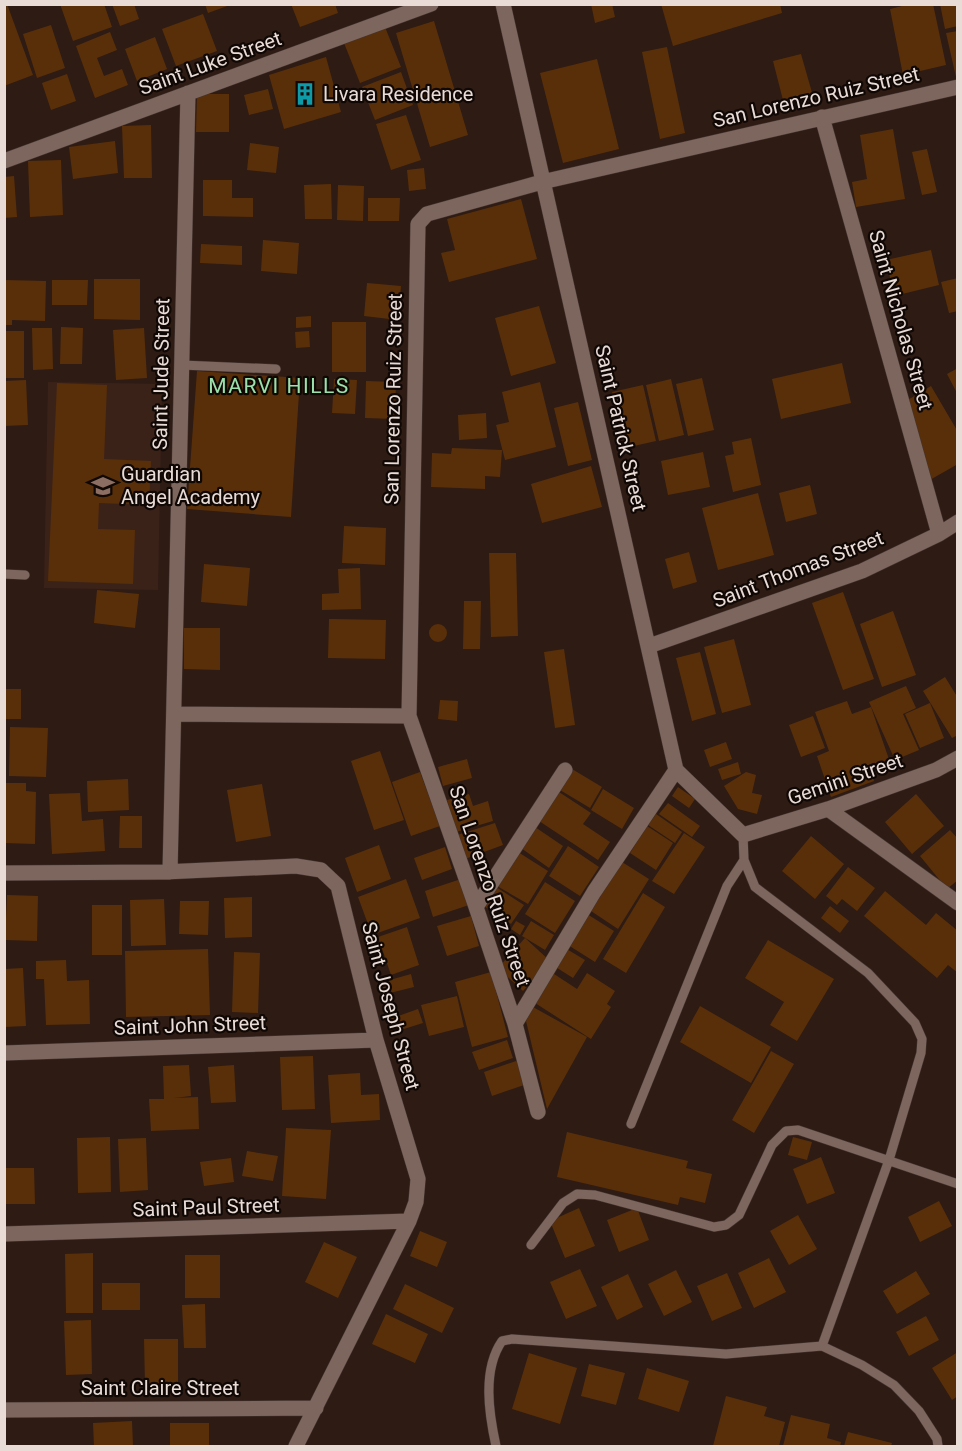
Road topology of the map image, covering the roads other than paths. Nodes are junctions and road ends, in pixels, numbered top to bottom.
1 (431, 4) edge
2 (503, 4) edge
3 (957, 87) edge
4 (188, 93) junction
5 (822, 117) junction
6 (4, 162) edge
7 (542, 182) junction
8 (182, 365) junction
9 (276, 369) dead end
10 (957, 522) edge
11 (939, 534) junction
12 (4, 574) edge
13 (25, 575) dead end
14 (649, 646) junction
15 (174, 714) junction
16 (409, 716) junction
17 (957, 758) edge
18 (565, 770) dead end
19 (676, 770) junction
20 (828, 809) junction
21 (743, 835) junction
22 (744, 860) junction
23 (170, 872) junction
24 (4, 873) edge
25 (957, 903) edge
26 (476, 907) junction
27 (514, 1024) junction
28 (376, 1040) junction
29 (4, 1053) edge
30 (538, 1112) dead end
31 (631, 1124) dead end
32 (889, 1160) junction
33 (957, 1184) edge
34 (409, 1221) junction
35 (4, 1234) edge
36 (531, 1245) dead end
37 (822, 1346) junction
38 (316, 1408) junction
39 (4, 1410) edge
40 (296, 1446) edge
41 (496, 1446) edge
42 (938, 1446) edge

1 - 4 street, Saint Luke Street
2 - 7 street, Saint Patrick Street
3 - 5 street, San Lorenzo Ruiz Street
4 - 6 street, Saint Luke Street
4 - 8 street, Saint Jude Street
5 - 7 street, San Lorenzo Ruiz Street
5 - 11 street, Saint Nicholas Street
7 - 14 street, Saint Patrick Street
7 - 16 street, San Lorenzo Ruiz Street
8 - 9 lane
8 - 15 street, Saint Jude Street
10 - 11 street, Saint Thomas Street
11 - 14 street, Saint Thomas Street
12 - 13 lane
14 - 19 street, Saint Patrick Street
15 - 16 street
15 - 23 street, Saint Jude Street
16 - 26 street, San Lorenzo Ruiz Street
17 - 20 street, Gemini Street
18 - 26 street
19 - 21 street
19 - 27 street
20 - 21 street, Gemini Street
20 - 25 street
21 - 22 lane
22 - 31 lane
22 - 32 lane
23 - 24 street, Saint Joseph Street
23 - 28 street, Saint Joseph Street
26 - 27 street, San Lorenzo Ruiz Street
27 - 30 street, San Lorenzo Ruiz Street
28 - 29 street, Saint John Street
28 - 34 street, Saint Joseph Street
32 - 33 lane
32 - 36 lane
32 - 37 lane
34 - 35 street, Saint Paul Street
34 - 38 street, Saint Joseph Street
37 - 41 lane
37 - 42 lane
38 - 39 street, Saint Claire Street
38 - 40 street, Saint Joseph Street

